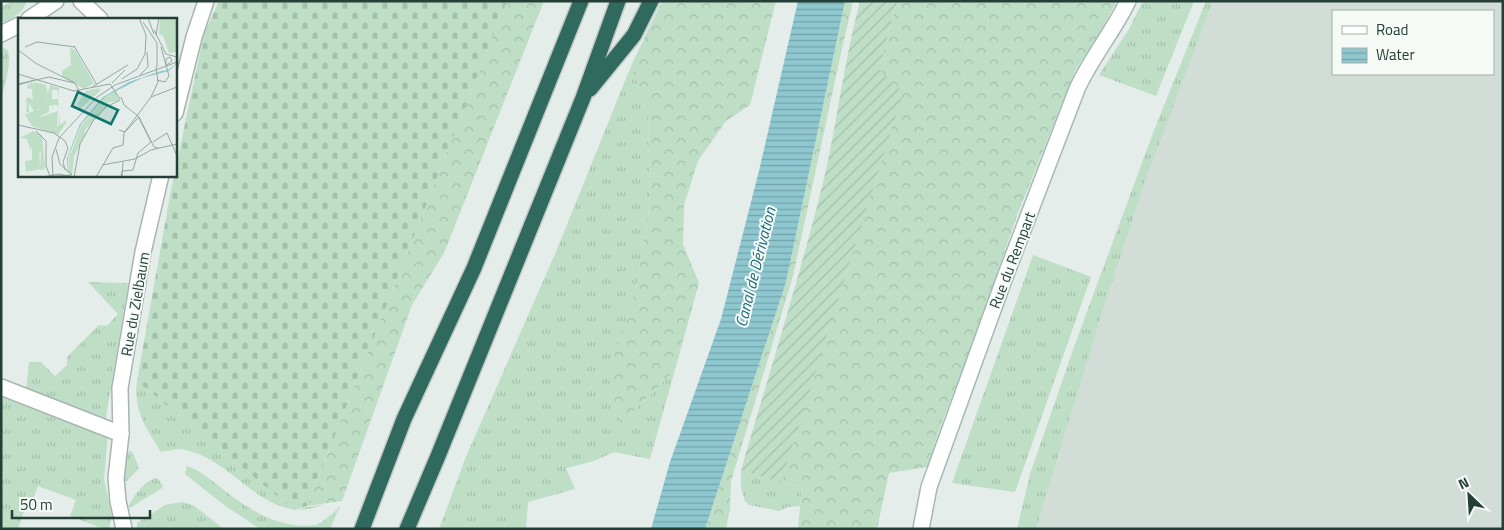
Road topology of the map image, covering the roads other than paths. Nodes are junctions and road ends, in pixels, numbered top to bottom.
1 (56, 1) edge
2 (81, 1) edge
3 (206, 1) edge
4 (581, 1) edge
5 (618, 1) edge
6 (651, 1) edge
7 (1128, 1) edge
8 (30, 18) edge
9 (99, 18) edge
10 (18, 26) edge
11 (1, 34) edge
12 (177, 95) edge
13 (583, 98) junction
14 (161, 176) edge
15 (1, 387) edge
16 (121, 434) junction
17 (124, 529) edge
18 (362, 529) edge
19 (407, 529) edge
20 (922, 529) edge

1 - 8 street
2 - 9 street
3 - 12 street
4 - 18 highway
5 - 13 highway
6 - 13 highway
7 - 20 street, Rue du Rempart
10 - 11 street
13 - 19 highway
14 - 16 street, Rue du Zielbaum
15 - 16 street
16 - 17 street, Rue du Zielbaum

